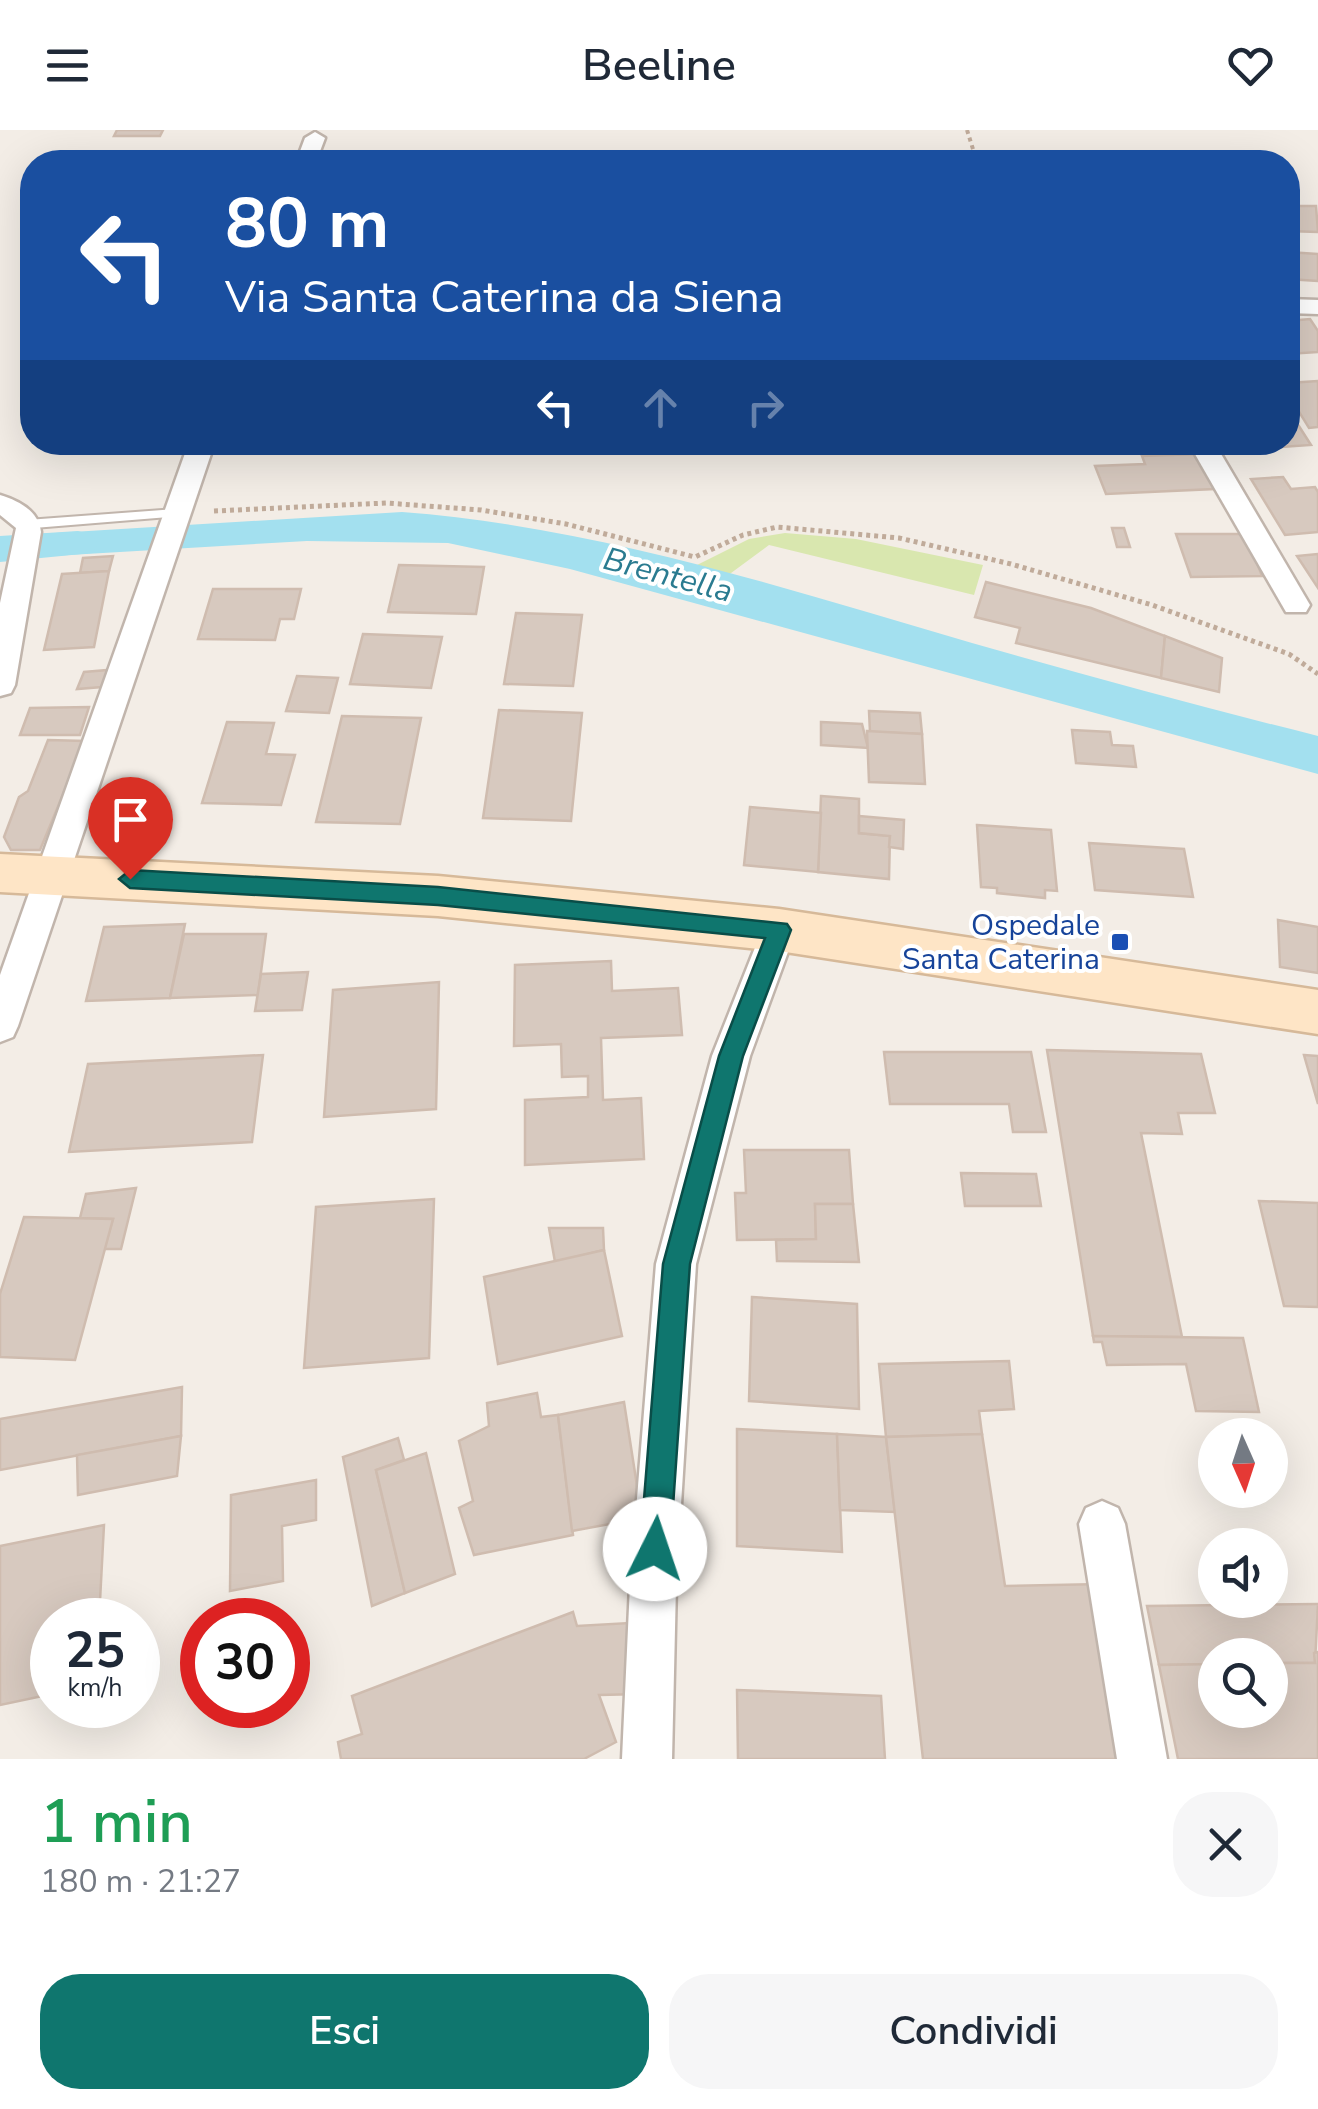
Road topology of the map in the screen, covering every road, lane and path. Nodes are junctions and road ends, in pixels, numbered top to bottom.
1 (315, 138) dead end
2 (310, 150) edge
3 (197, 455) edge
4 (1209, 455) edge
5 (0, 504) edge
6 (175, 517) junction
7 (27, 528) junction
8 (1296, 605) dead end
9 (1318, 674) edge
10 (0, 685) edge
11 (0, 873) edge
12 (52, 875) junction
13 (779, 930) junction
14 (1318, 1012) edge
15 (0, 1026) edge
16 (1102, 1524) dead end
17 (647, 1759) edge
18 (1142, 1759) edge

1 - 2 street
3 - 6 street
4 - 8 street
5 - 7 street
6 - 7 lane
6 - 9 path
6 - 12 street
7 - 10 street
11 - 12 street
12 - 13 street
12 - 15 street
13 - 14 street
13 - 17 street
16 - 18 street

